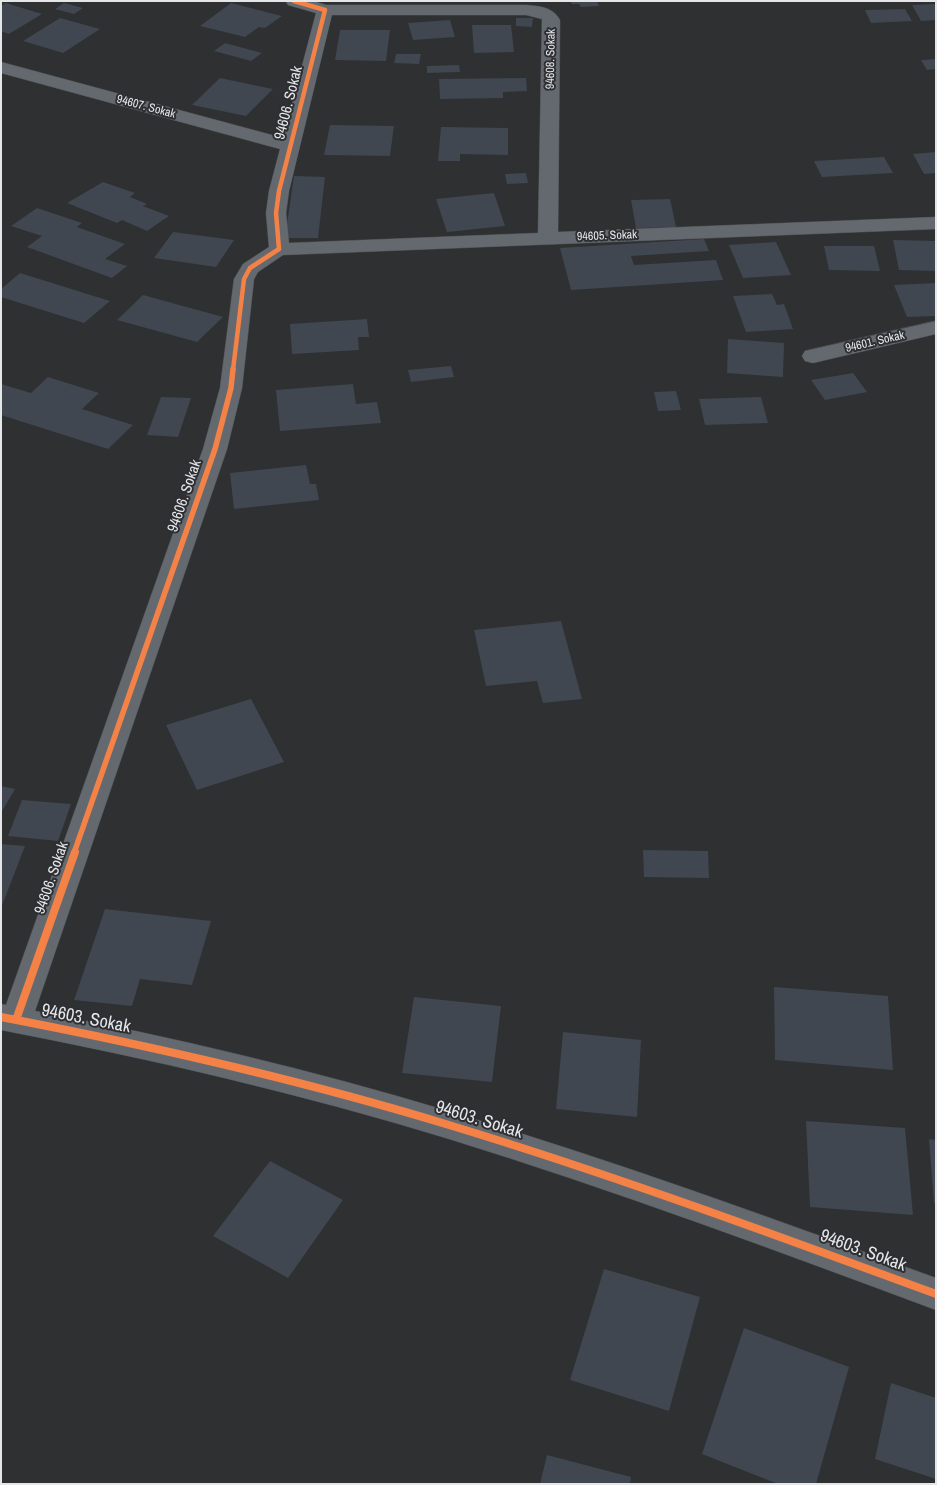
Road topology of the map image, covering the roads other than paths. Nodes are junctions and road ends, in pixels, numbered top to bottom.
1 (294, 1) edge
2 (325, 10) junction
3 (1, 67) edge
4 (290, 146) junction
5 (936, 223) edge
6 (548, 238) junction
7 (279, 248) junction
8 (936, 328) edge
9 (813, 356) dead end
10 (9, 1019) edge
11 (936, 1294) edge

1 - 2 street
2 - 4 street, 94606. Sokak
2 - 6 street, 94608. Sokak
3 - 4 street, 94607. Sokak
4 - 7 street, 94606. Sokak
5 - 6 street, 94605. Sokak
6 - 7 street, 94605. Sokak
7 - 10 street, 94606. Sokak
8 - 9 street, 94601. Sokak
10 - 11 street, 94603. Sokak

